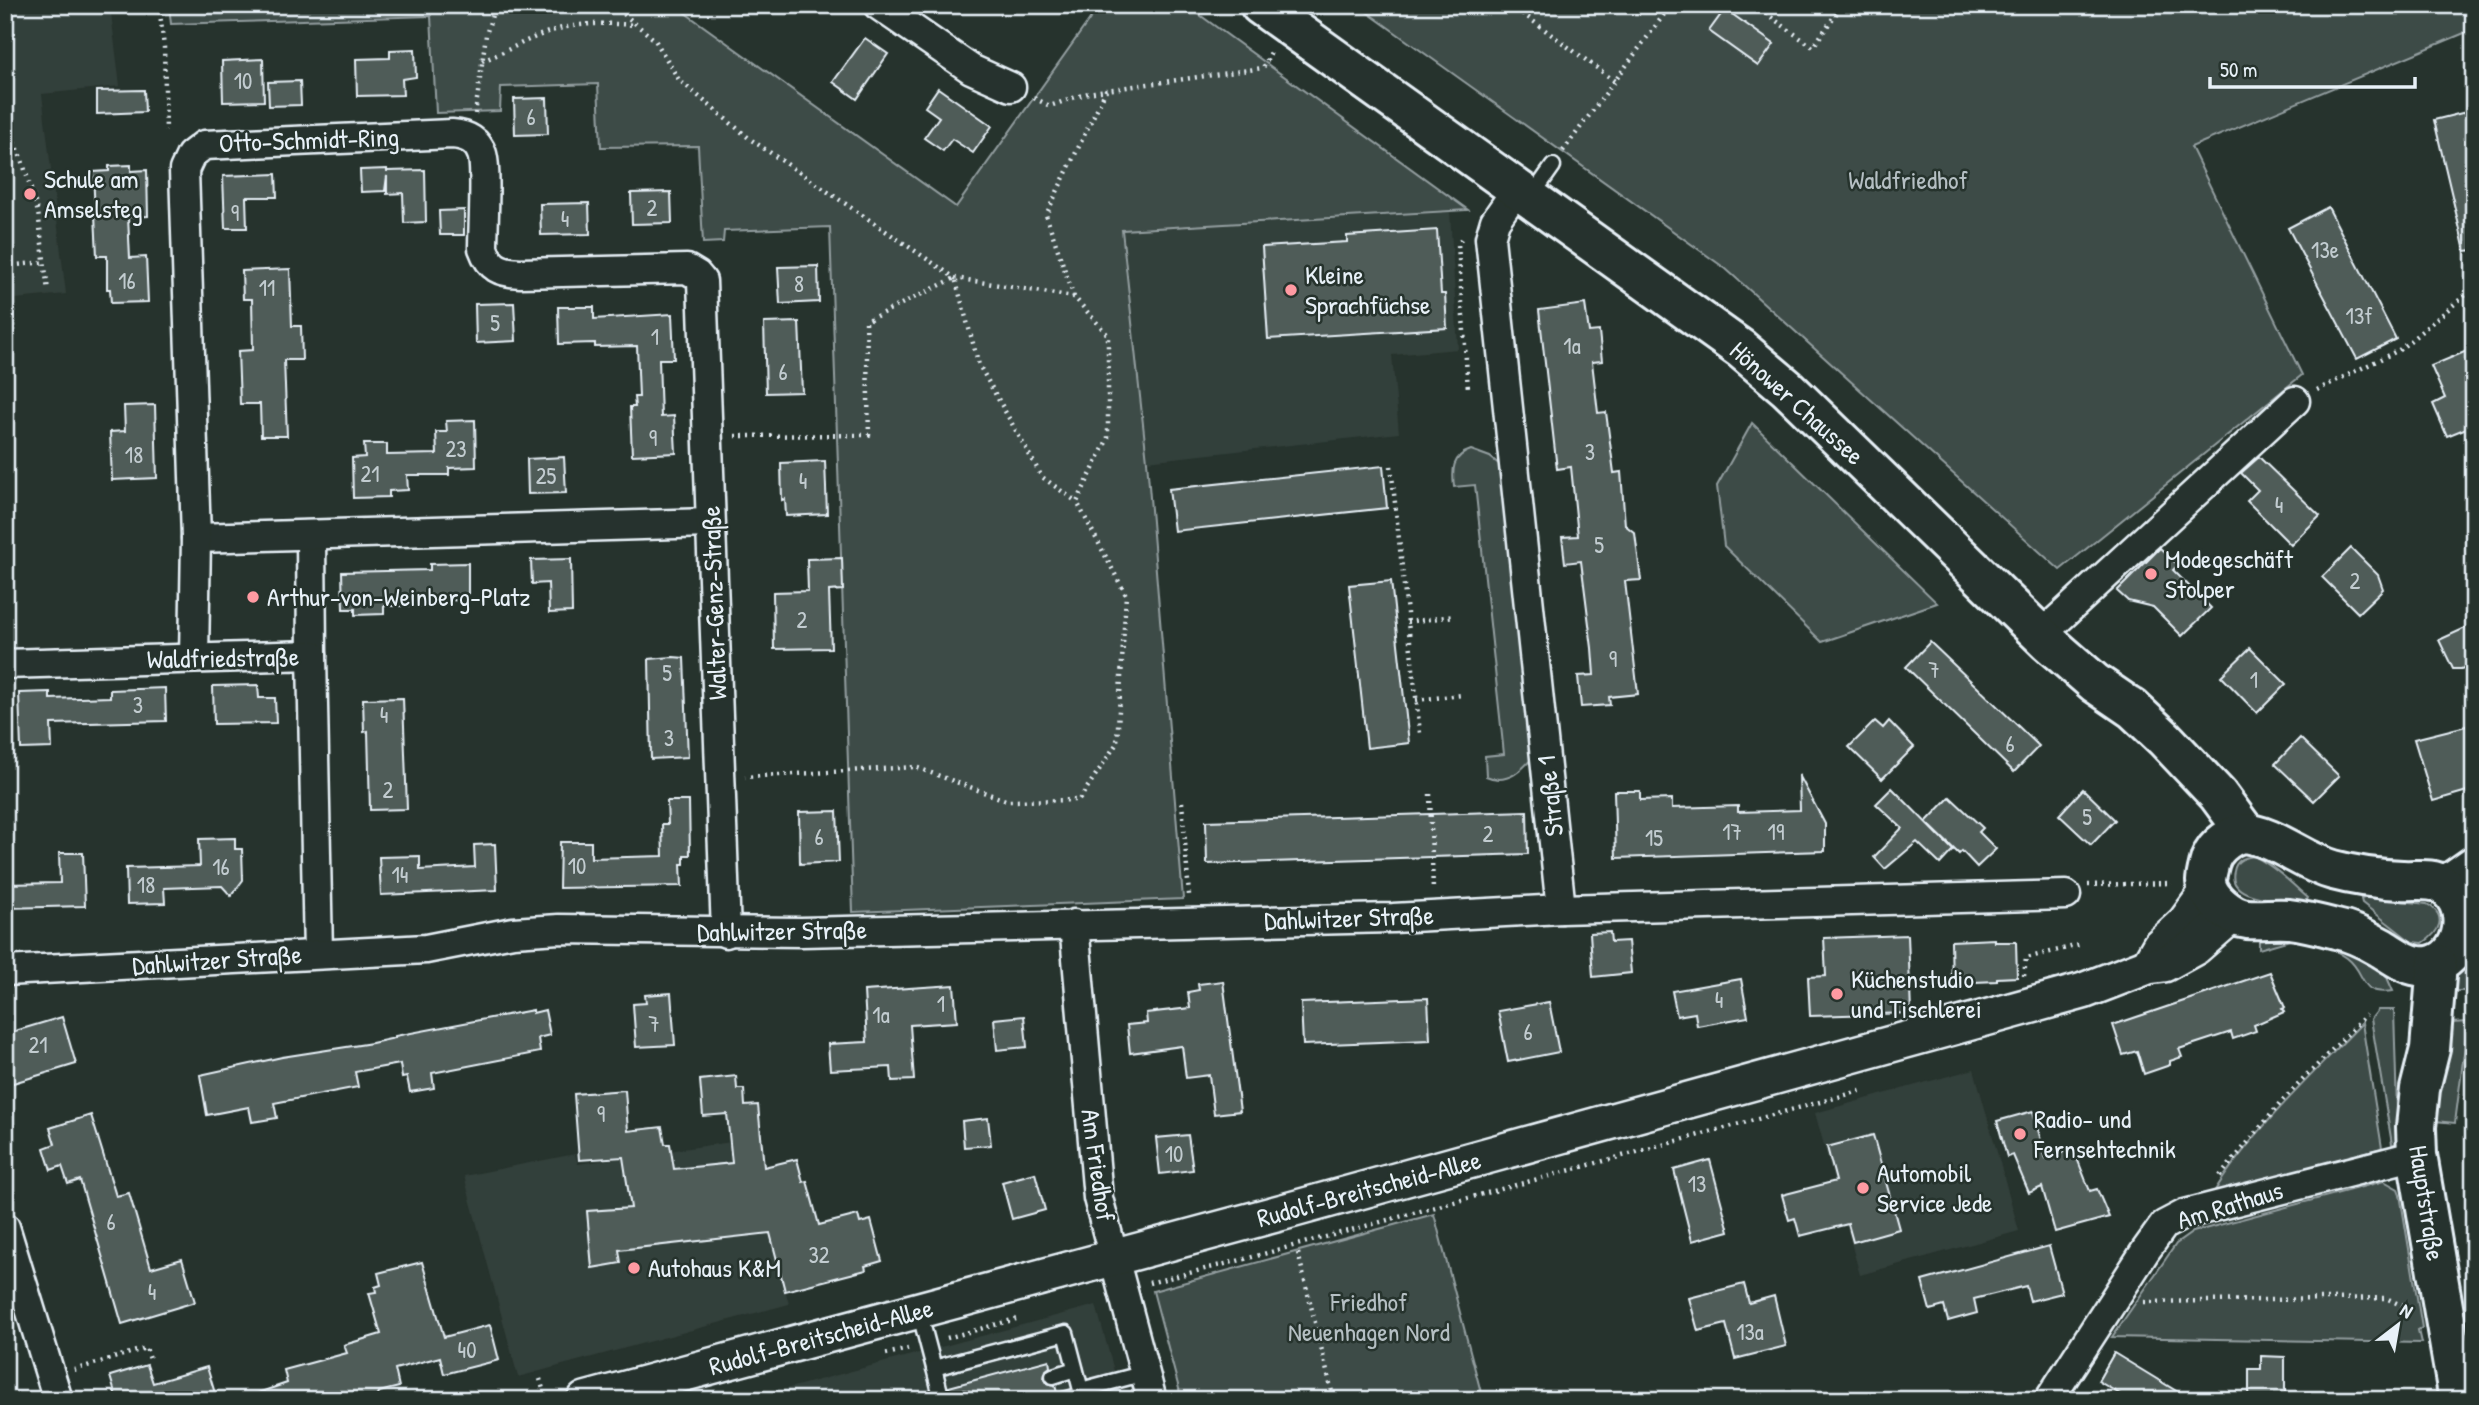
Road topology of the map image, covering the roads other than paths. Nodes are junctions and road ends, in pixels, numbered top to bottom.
1 (878, 5) edge
2 (1273, 15) edge
3 (1011, 87) road end
4 (472, 139) joint
5 (1553, 166) road end
6 (1523, 194) junction
7 (2294, 401) road end
8 (710, 523) junction
9 (311, 536) junction
10 (195, 538) junction
11 (2041, 635) junction
12 (312, 656) junction
13 (194, 658) junction
14 (5, 664) edge
15 (2232, 841) junction
16 (2464, 891) edge
17 (2066, 895) road end
18 (2221, 902) junction
19 (1561, 909) junction
20 (1074, 925) junction
21 (726, 933) junction
22 (318, 954) junction
23 (2420, 962) junction
24 (5, 971) edge
25 (2417, 1155) junction
26 (5, 1227) edge
27 (1118, 1274) junction
28 (923, 1327) junction
29 (934, 1368) junction
30 (1075, 1369) junction
31 (1144, 1373) junction
32 (1053, 1376) dead end
33 (1082, 1395) edge
34 (58, 1400) edge
35 (585, 1400) edge
36 (942, 1400) edge
37 (1064, 1400) edge
38 (1152, 1400) edge
39 (2049, 1400) edge
40 (2459, 1400) edge

1 - 3 street
2 - 6 main road, Hönower Chaussee
4 - 8 street, Walter-Genz-Straße
4 - 10 street, Otto-Schmidt-Ring
5 - 6 lane
6 - 11 main road, Hönower Chaussee
6 - 19 street, Straße 1
7 - 11 street
8 - 9 street
8 - 21 street, Walter-Genz-Straße
9 - 10 street
9 - 12 street
10 - 13 street, Otto-Schmidt-Ring
11 - 15 main road, Hönower Chaussee
12 - 13 street, Waldfriedstraße
12 - 22 street, Waldfriedstraße
13 - 14 street, Waldfriedstraße
15 - 16 main road
15 - 18 main road
16 - 23 main road
17 - 19 street
18 - 23 main road
18 - 27 street, Rudolf-Breitscheid-Allee
19 - 20 street, Dahlwitzer Straße
20 - 21 street, Dahlwitzer Straße
20 - 27 street, Am Friedhof
21 - 22 street, Dahlwitzer Straße
22 - 24 street, Dahlwitzer Straße
23 - 25 main road, Hauptstraße
25 - 39 street, Am Rathaus
25 - 40 main road, Hauptstraße
26 - 34 street
27 - 28 street, Rudolf-Breitscheid-Allee
27 - 31 street, Am Friedhof
28 - 29 lane
28 - 35 street, Rudolf-Breitscheid-Allee
29 - 30 lane
29 - 36 lane
30 - 32 lane
30 - 33 lane
31 - 33 lane
31 - 38 street, Am Friedhof
33 - 37 lane

